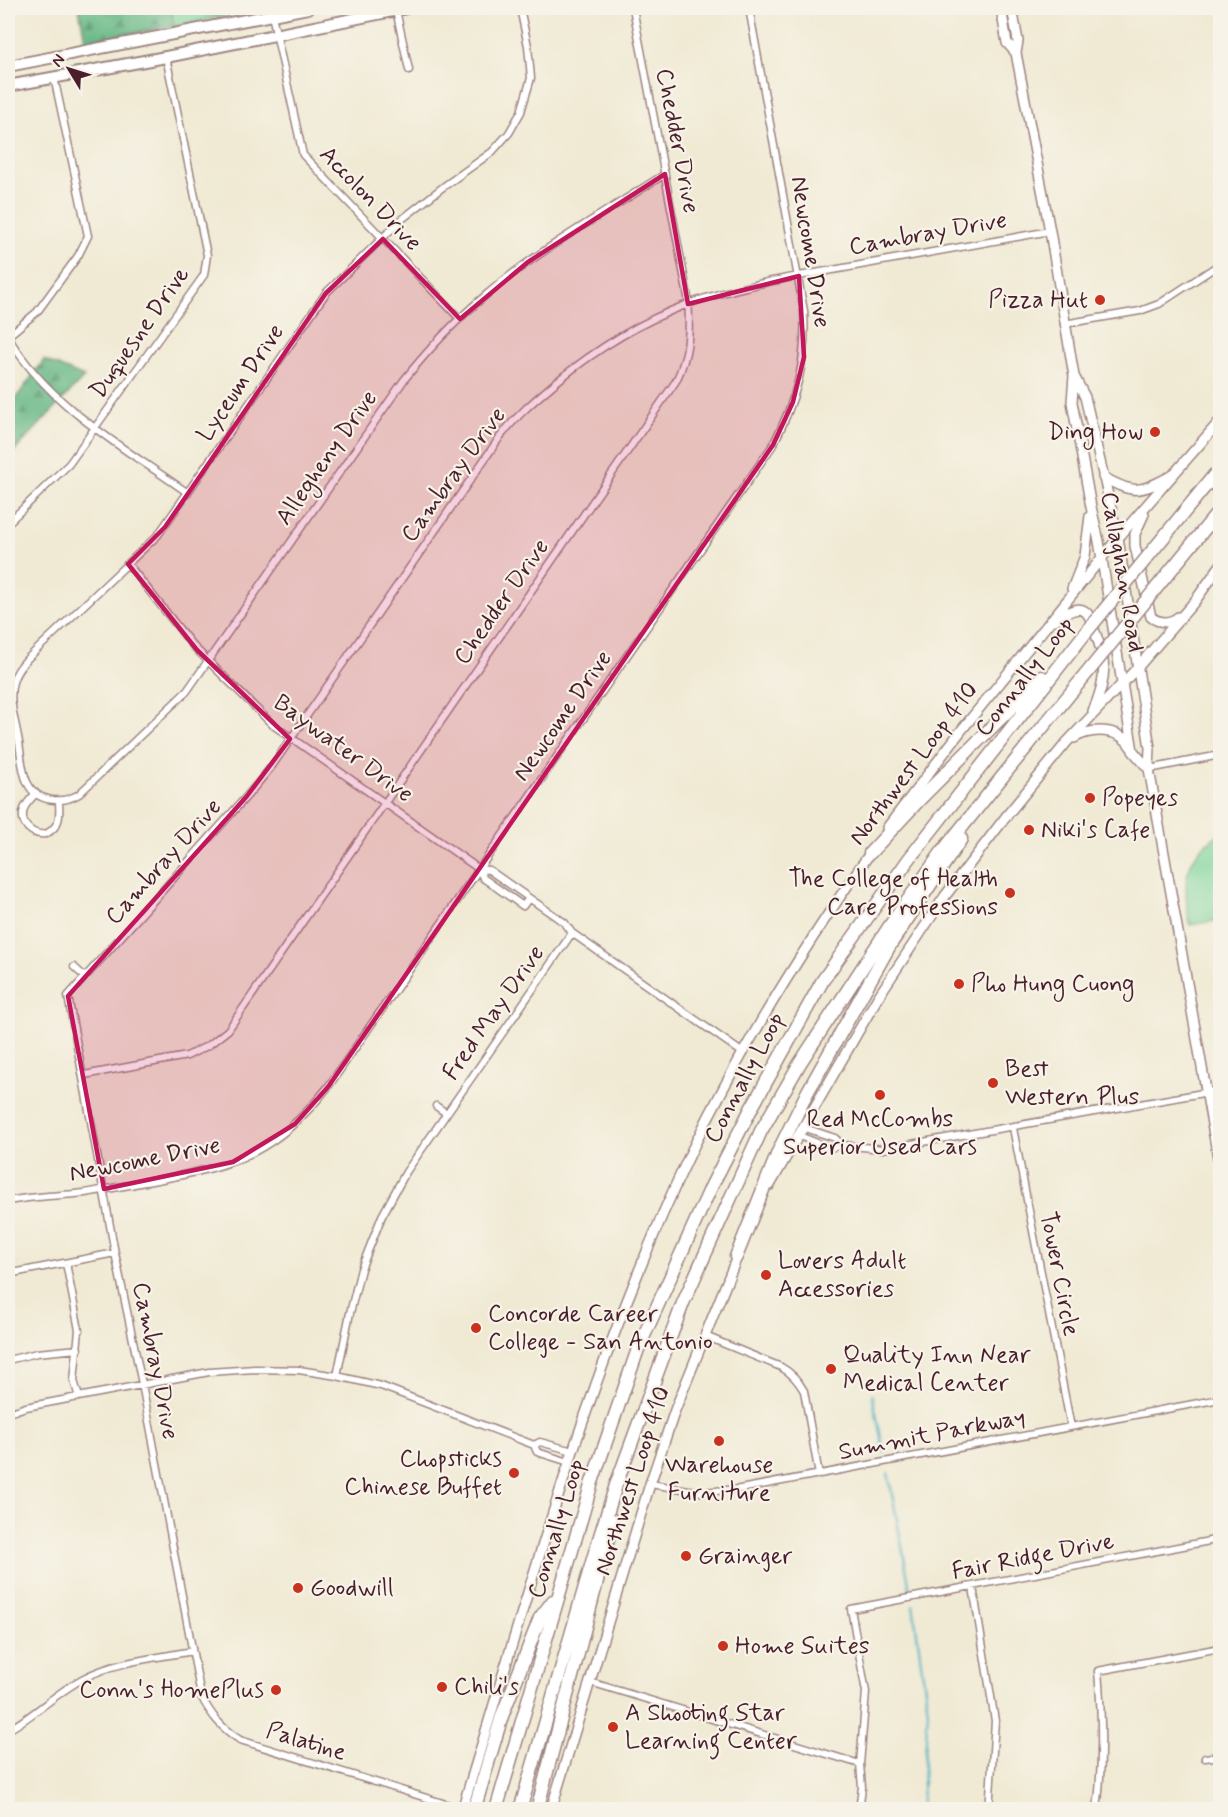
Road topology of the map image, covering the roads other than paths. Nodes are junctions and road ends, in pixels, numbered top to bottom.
1 (308, 8) edge
2 (408, 8) edge
3 (520, 8) edge
4 (633, 8) edge
5 (749, 8) edge
6 (1000, 8) edge
7 (1012, 8) edge
8 (396, 10) junction
9 (272, 15) junction
10 (277, 33) junction
11 (82, 51) junction
12 (1016, 53) junction
13 (166, 57) junction
14 (8, 66) edge
15 (408, 70) dead end
16 (86, 72) junction
17 (54, 77) junction
18 (8, 86) edge
19 (665, 174) junction
20 (1050, 231) junction
21 (383, 239) junction
22 (1221, 264) edge
23 (799, 276) junction
24 (688, 304) junction
25 (460, 319) junction
26 (1064, 324) junction
27 (8, 336) edge
28 (1074, 376) junction
29 (1221, 421) edge
30 (96, 428) junction
31 (1219, 470) edge
32 (1176, 472) junction
33 (1103, 477) junction
34 (188, 493) junction
35 (1148, 504) junction
36 (1091, 507) junction
37 (1221, 510) edge
38 (8, 523) edge
39 (1119, 538) junction
40 (1102, 558) junction
41 (128, 564) junction
42 (1221, 566) edge
43 (1194, 601) junction
44 (1066, 603) junction
45 (1048, 624) junction
46 (1083, 636) junction
47 (208, 662) junction
48 (1137, 668) junction
49 (1121, 684) junction
50 (1090, 718) junction
51 (291, 738) junction
52 (1067, 742) junction
53 (1133, 751) junction
54 (1221, 755) edge
55 (1149, 769) junction
56 (1007, 771) junction
57 (36, 793) junction
58 (55, 801) junction
59 (384, 802) junction
60 (870, 853) junction
61 (479, 868) junction
62 (521, 892) junction
63 (529, 898) junction
64 (515, 901) junction
65 (572, 933) junction
66 (74, 968) dead end
67 (85, 977) junction
68 (743, 1053) junction
69 (84, 1075) junction
70 (1221, 1090) edge
71 (1207, 1093) junction
72 (436, 1106) dead end
73 (446, 1113) junction
74 (1013, 1128) junction
75 (800, 1131) junction
76 (842, 1145) junction
77 (1221, 1168) edge
78 (105, 1189) junction
79 (8, 1201) edge
80 (115, 1253) junction
81 (736, 1257) junction
82 (66, 1263) junction
83 (8, 1274) edge
84 (705, 1336) junction
85 (78, 1349) junction
86 (8, 1360) edge
87 (337, 1376) junction
88 (142, 1384) junction
89 (79, 1397) junction
90 (1221, 1399) edge
91 (8, 1413) edge
92 (1071, 1427) junction
93 (635, 1435) junction
94 (534, 1445) junction
95 (573, 1451) junction
96 (569, 1462) junction
97 (819, 1476) junction
98 (650, 1484) junction
99 (1221, 1539) edge
100 (973, 1587) junction
101 (559, 1593) junction
102 (1221, 1648) edge
103 (192, 1651) junction
104 (590, 1682) junction
105 (8, 1730) edge
106 (1221, 1756) edge
107 (1205, 1758) dead end
108 (860, 1764) junction
109 (462, 1809) edge
110 (474, 1809) edge
111 (496, 1809) edge
112 (520, 1809) edge
113 (537, 1809) edge
114 (551, 1809) edge
115 (859, 1809) edge
116 (989, 1809) edge
117 (1097, 1809) edge

1 - 9 main road
2 - 8 main road
3 - 21 street, Lyceum Drive
4 - 19 street, Chedder Drive
5 - 23 street, Newcome Drive
6 - 12 main road, Callaghan Road
7 - 12 main road, Callaghan Road
8 - 10 main road
8 - 15 street
9 - 10 street, Accolon Drive
9 - 11 main road
10 - 13 main road
10 - 21 street, Accolon Drive
11 - 14 main road
11 - 16 main road
12 - 20 main road, Callaghan Road
13 - 16 main road
13 - 30 street, Duquesne Drive
16 - 17 main road
17 - 18 main road
17 - 27 street
19 - 24 street, Chedder Drive
19 - 25 street, Allegheny Drive
20 - 23 street, Cambray Drive
20 - 26 main road, Callaghan Road
21 - 25 street, Accolon Drive
21 - 34 street, Lyceum Drive
22 - 26 street
23 - 24 street, Cambray Drive
23 - 61 street, Newcome Drive
24 - 51 street, Cambray Drive
24 - 59 street, Chedder Drive
25 - 47 street, Allegheny Drive
26 - 28 main road, Callaghan Road
27 - 30 street
28 - 33 main road, Callaghan Road
28 - 36 main road, Callaghan Road
29 - 32 main road, Northwest Loop 410
30 - 34 street
30 - 38 street, Duquesne Drive
31 - 46 highway, Connally Loop, bridge
32 - 33 main road
32 - 35 main road, Northwest Loop 410
33 - 39 main road, Callaghan Road
34 - 41 street, Lyceum Drive
35 - 39 main road, Northwest Loop 410
35 - 43 main road
36 - 40 main road, Callaghan Road
36 - 44 main road
37 - 56 highway, Connally Loop, bridge
39 - 40 main road, Northwest Loop 410
39 - 48 main road, Callaghan Road
40 - 44 main road, Northwest Loop 410
40 - 49 main road, Callaghan Road
41 - 47 street, Baywater Drive
41 - 57 street, Lyceum Drive
42 - 43 main road, Northwest Loop 410
43 - 48 main road, Northwest Loop 410
44 - 45 main road, Northwest Loop 410
45 - 50 main road
45 - 60 main road, Northwest Loop 410
46 - 60 highway
46 - 101 highway, Connally Loop
47 - 51 street, Baywater Drive
47 - 58 street, Allegheny Drive
48 - 49 main road, Northwest Loop 410
48 - 55 main road, Callaghan Road
49 - 50 main road, Northwest Loop 410
49 - 53 main road, Callaghan Road
50 - 52 main road, Northwest Loop 410
51 - 59 street, Baywater Drive
51 - 67 street, Cambray Drive
52 - 53 main road
52 - 75 main road, Northwest Loop 410
53 - 55 main road
54 - 55 street
55 - 71 main road, Callaghan Road
56 - 81 highway
56 - 93 highway, Connally Loop
57 - 58 street
57 - 58 street
59 - 61 street, Baywater Drive
59 - 69 street, Chedder Drive
60 - 68 main road, Northwest Loop 410
61 - 62 street, Baywater Drive
61 - 64 street, Baywater Drive
61 - 78 street, Newcome Drive
62 - 63 street, Baywater Drive
62 - 64 street
63 - 64 street, Baywater Drive
63 - 65 street, Baywater Drive
65 - 68 street, Baywater Drive
65 - 73 street, Fred May Drive
66 - 67 street
67 - 69 street, Cambray Drive
68 - 95 main road, Northwest Loop 410
69 - 78 street, Cambray Drive
70 - 71 street
71 - 74 street
71 - 77 main road, Callaghan Road
72 - 73 street, Fred May Drive
73 - 87 street, Fred May Drive
74 - 76 street
74 - 92 street, Tower Circle
75 - 76 street
75 - 76 street
75 - 81 main road, Northwest Loop 410
78 - 79 street, Newcome Drive
78 - 80 street, Cambray Drive
80 - 82 street
80 - 88 street, Cambray Drive
81 - 84 main road, Northwest Loop 410
82 - 83 street
82 - 85 street
84 - 97 street
84 - 98 main road, Northwest Loop 410
85 - 86 street
85 - 89 street
87 - 88 street
87 - 94 street
88 - 89 street
88 - 103 street, Cambray Drive
89 - 91 street
90 - 92 street, Summit Parkway
92 - 97 street, Summit Parkway
93 - 112 highway, Connally Loop
93 - 113 highway
94 - 95 street
94 - 96 street
95 - 96 main road, Northwest Loop 410
96 - 109 main road, Northwest Loop 410
97 - 98 street, Summit Parkway
98 - 104 main road, Northwest Loop 410
99 - 100 street, Fair Ridge Drive
100 - 108 street, Fair Ridge Drive
100 - 116 street
101 - 110 highway
101 - 111 highway, Connally Loop
102 - 117 street
103 - 105 street
103 - 109 street, Palatine
104 - 108 street
104 - 114 main road, Northwest Loop 410
106 - 107 street
108 - 115 street

